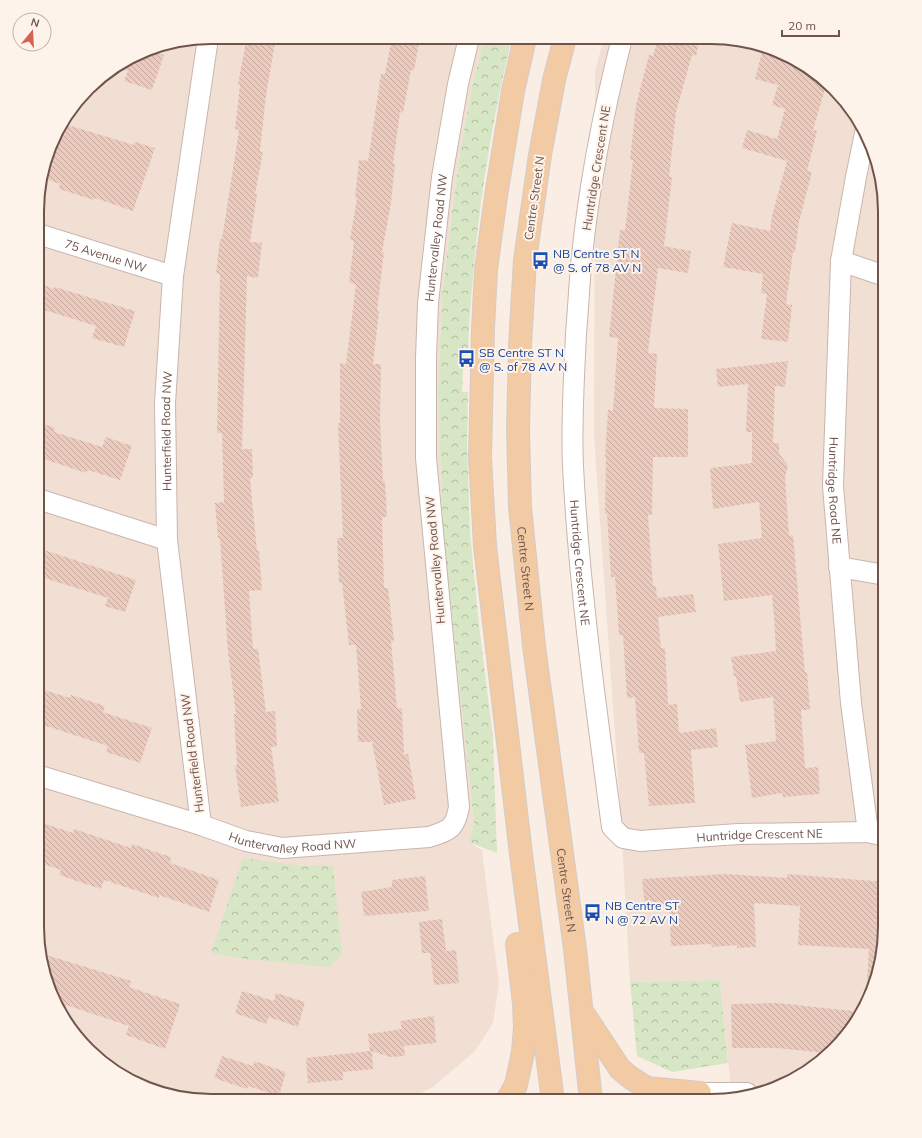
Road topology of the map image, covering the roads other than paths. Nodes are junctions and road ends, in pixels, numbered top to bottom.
1 (207, 44) edge
2 (468, 44) edge
3 (524, 44) edge
4 (563, 44) edge
5 (620, 44) edge
6 (863, 142) edge
7 (44, 236) edge
8 (841, 261) junction
9 (878, 274) edge
10 (173, 276) junction
11 (44, 501) edge
12 (167, 540) junction
13 (839, 567) junction
14 (878, 574) edge
15 (44, 777) edge
16 (200, 825) junction
17 (876, 834) edge
18 (521, 854) junction
19 (581, 1011) junction
20 (700, 1093) junction
21 (733, 1093) edge
22 (511, 1094) edge
23 (551, 1094) edge
24 (590, 1094) edge
25 (693, 1094) edge

1 - 10 street, Hunterfield Road NW
2 - 16 street, Huntervalley Road NW
3 - 18 main road
4 - 19 main road, Centre Street N
5 - 17 street, Huntridge Crescent NE
6 - 8 street, Huntridge Road NE
7 - 10 street, 75 Avenue NW
8 - 9 street
8 - 13 street, Huntridge Road NE
10 - 12 street, Hunterfield Road NW
11 - 12 street
12 - 16 street, Hunterfield Road NW
13 - 14 street
13 - 17 street, Huntridge Road NE
15 - 16 street, Huntervalley Road NW
18 - 22 main road
18 - 23 main road
19 - 20 main road
19 - 24 main road, Centre Street N
20 - 21 street
20 - 25 street

